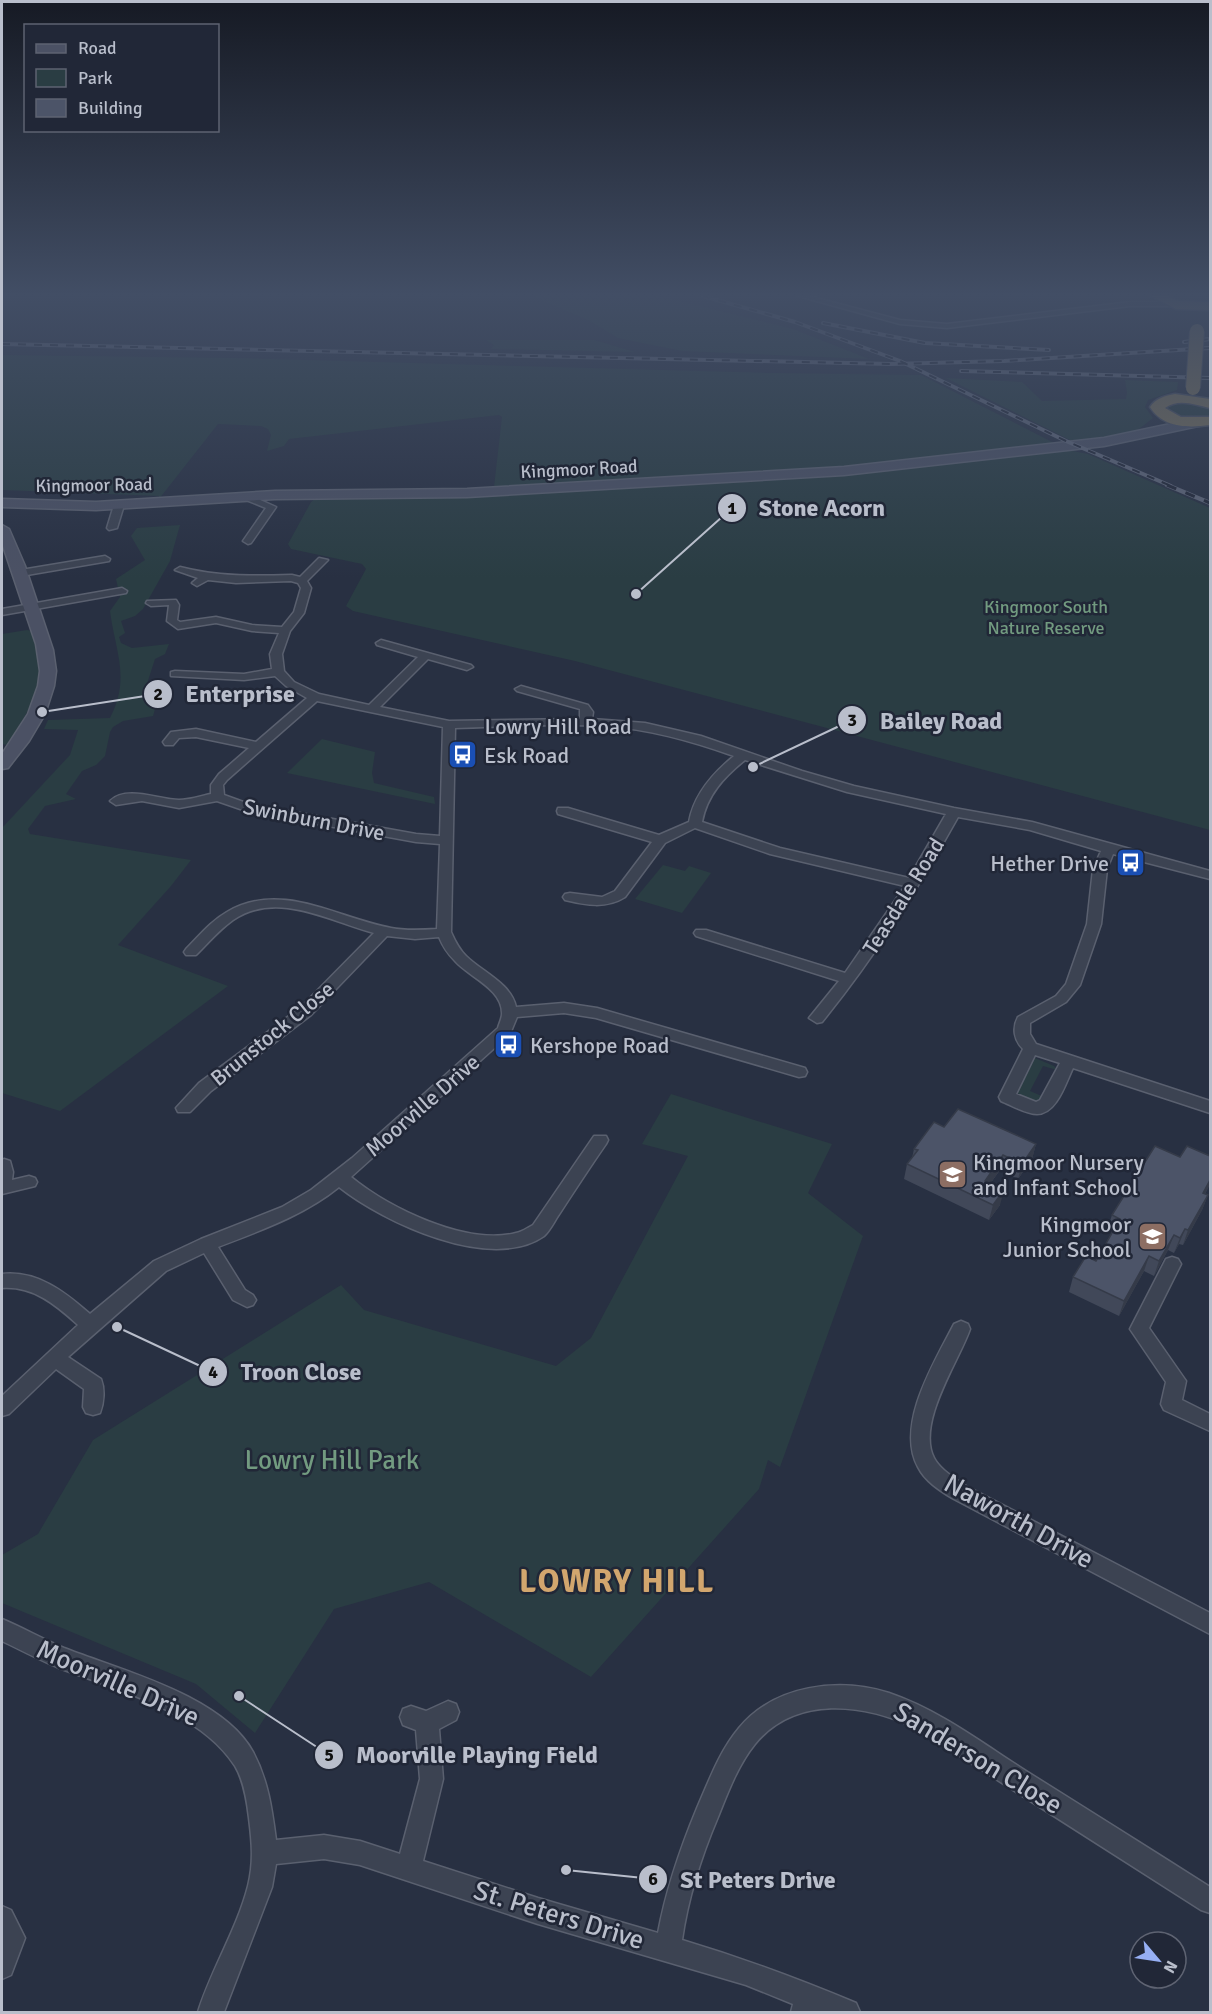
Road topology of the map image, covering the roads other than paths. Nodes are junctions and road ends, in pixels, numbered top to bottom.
1 (1190, 390) edge
2 (1195, 390) edge
3 (1176, 399) junction
4 (1207, 403) edge
5 (1161, 414) junction
6 (1205, 422) edge
7 (1155, 431) junction
8 (247, 497) junction
9 (2, 503) edge
10 (20, 504) junction
11 (119, 505) junction
12 (2, 519) edge
13 (112, 528) dead end
14 (2, 529) edge
15 (248, 541) dead end
16 (105, 559) dead end
17 (323, 560) dead end
18 (180, 570) dead end
19 (21, 573) junction
20 (302, 581) junction
21 (122, 591) dead end
22 (151, 603) dead end
23 (30, 607) junction
24 (2, 612) edge
25 (285, 630) junction
26 (381, 643) dead end
27 (426, 655) junction
28 (467, 667) dead end
29 (278, 672) junction
30 (183, 678) dead end
31 (521, 689) dead end
32 (315, 698) junction
33 (371, 709) junction
34 (586, 723) junction
35 (449, 725) junction
36 (160, 730) dead end
37 (257, 746) junction
38 (742, 755) junction
39 (2, 764) edge
40 (117, 795) dead end
41 (218, 797) junction
42 (562, 811) dead end
43 (954, 812) junction
44 (695, 824) junction
45 (446, 840) junction
46 (660, 840) junction
47 (1109, 849) junction
48 (1210, 875) edge
49 (911, 883) junction
50 (570, 897) dead end
51 (384, 931) junction
52 (444, 932) junction
53 (701, 933) dead end
54 (190, 952) dead end
55 (849, 978) junction
56 (511, 1012) junction
57 (817, 1018) dead end
58 (1031, 1048) junction
59 (1069, 1061) junction
60 (800, 1072) dead end
61 (1210, 1107) edge
62 (184, 1108) dead end
63 (600, 1140) dead end
64 (4, 1166) dead end
65 (340, 1178) junction
66 (29, 1182) dead end
67 (2, 1186) edge
68 (207, 1244) junction
69 (1172, 1264) dead end
70 (2, 1281) edge
71 (247, 1300) dead end
72 (90, 1325) junction
73 (961, 1329) dead end
74 (55, 1358) junction
75 (93, 1407) dead end
76 (2, 1408) edge
77 (1210, 1423) edge
78 (1210, 1624) edge
79 (2, 1630) edge
80 (448, 1712) dead end
81 (266, 1853) junction
82 (409, 1868) junction
83 (1210, 1901) edge
84 (2, 1919) edge
85 (668, 1950) junction
86 (2, 1966) edge
87 (806, 2004) edge
88 (210, 2013) edge
89 (847, 2013) edge

1 - 3 highway
2 - 4 highway
3 - 4 highway
3 - 5 highway
5 - 6 highway
5 - 7 street
6 - 7 street, Kingmoor Road
7 - 8 street, Kingmoor Road
8 - 11 street, Kingmoor Road
8 - 15 street
9 - 10 street, Kingmoor Road
10 - 11 street, Kingmoor Road
10 - 12 street
11 - 13 street
14 - 19 street
16 - 19 street
17 - 20 street
18 - 20 street
19 - 23 street
20 - 25 street
21 - 23 street
22 - 25 street
23 - 24 street
23 - 39 street
25 - 29 street
26 - 27 street
27 - 28 street
27 - 33 street
29 - 30 street
29 - 32 street, Lowry Hill Road
31 - 34 street
32 - 33 street, Lowry Hill Road
32 - 37 street, Swinburn Drive
33 - 35 street, Lowry Hill Road
34 - 35 street, Lowry Hill Road
34 - 38 street, Lowry Hill Road
35 - 45 street
36 - 37 street
37 - 41 street, Swinburn Drive
38 - 43 street, Lowry Hill Road
38 - 44 street
40 - 41 street
41 - 45 street, Swinburn Drive
42 - 46 street
43 - 47 street, Lowry Hill Road
43 - 49 street, Teasdale Road
44 - 46 street
44 - 49 street
45 - 52 street
46 - 50 street
47 - 48 street, Lowry Hill Road
47 - 58 street
49 - 55 street, Teasdale Road
51 - 52 street
51 - 54 street
51 - 62 street, Brunstock Close
52 - 56 street
53 - 55 street, Teasdale Road
55 - 57 street, Teasdale Road
56 - 60 street
56 - 65 street, Moorville Drive
58 - 59 street
58 - 59 street
59 - 61 street
63 - 65 street
64 - 67 street
65 - 68 street, Moorville Drive
66 - 67 street
68 - 71 street
68 - 72 street, Moorville Drive
69 - 77 street
70 - 72 street
72 - 74 street, Moorville Drive
73 - 78 street, Naworth Drive
74 - 75 street
74 - 76 street, Moorville Drive
79 - 81 street, Moorville Drive
80 - 82 street
81 - 82 street, St. Peters Drive
81 - 88 street, Moorville Drive
82 - 85 street, St. Peters Drive
83 - 85 street, Sanderson Close
84 - 86 street
85 - 87 street, St. Peters Drive
87 - 89 street, St. Peters Drive

